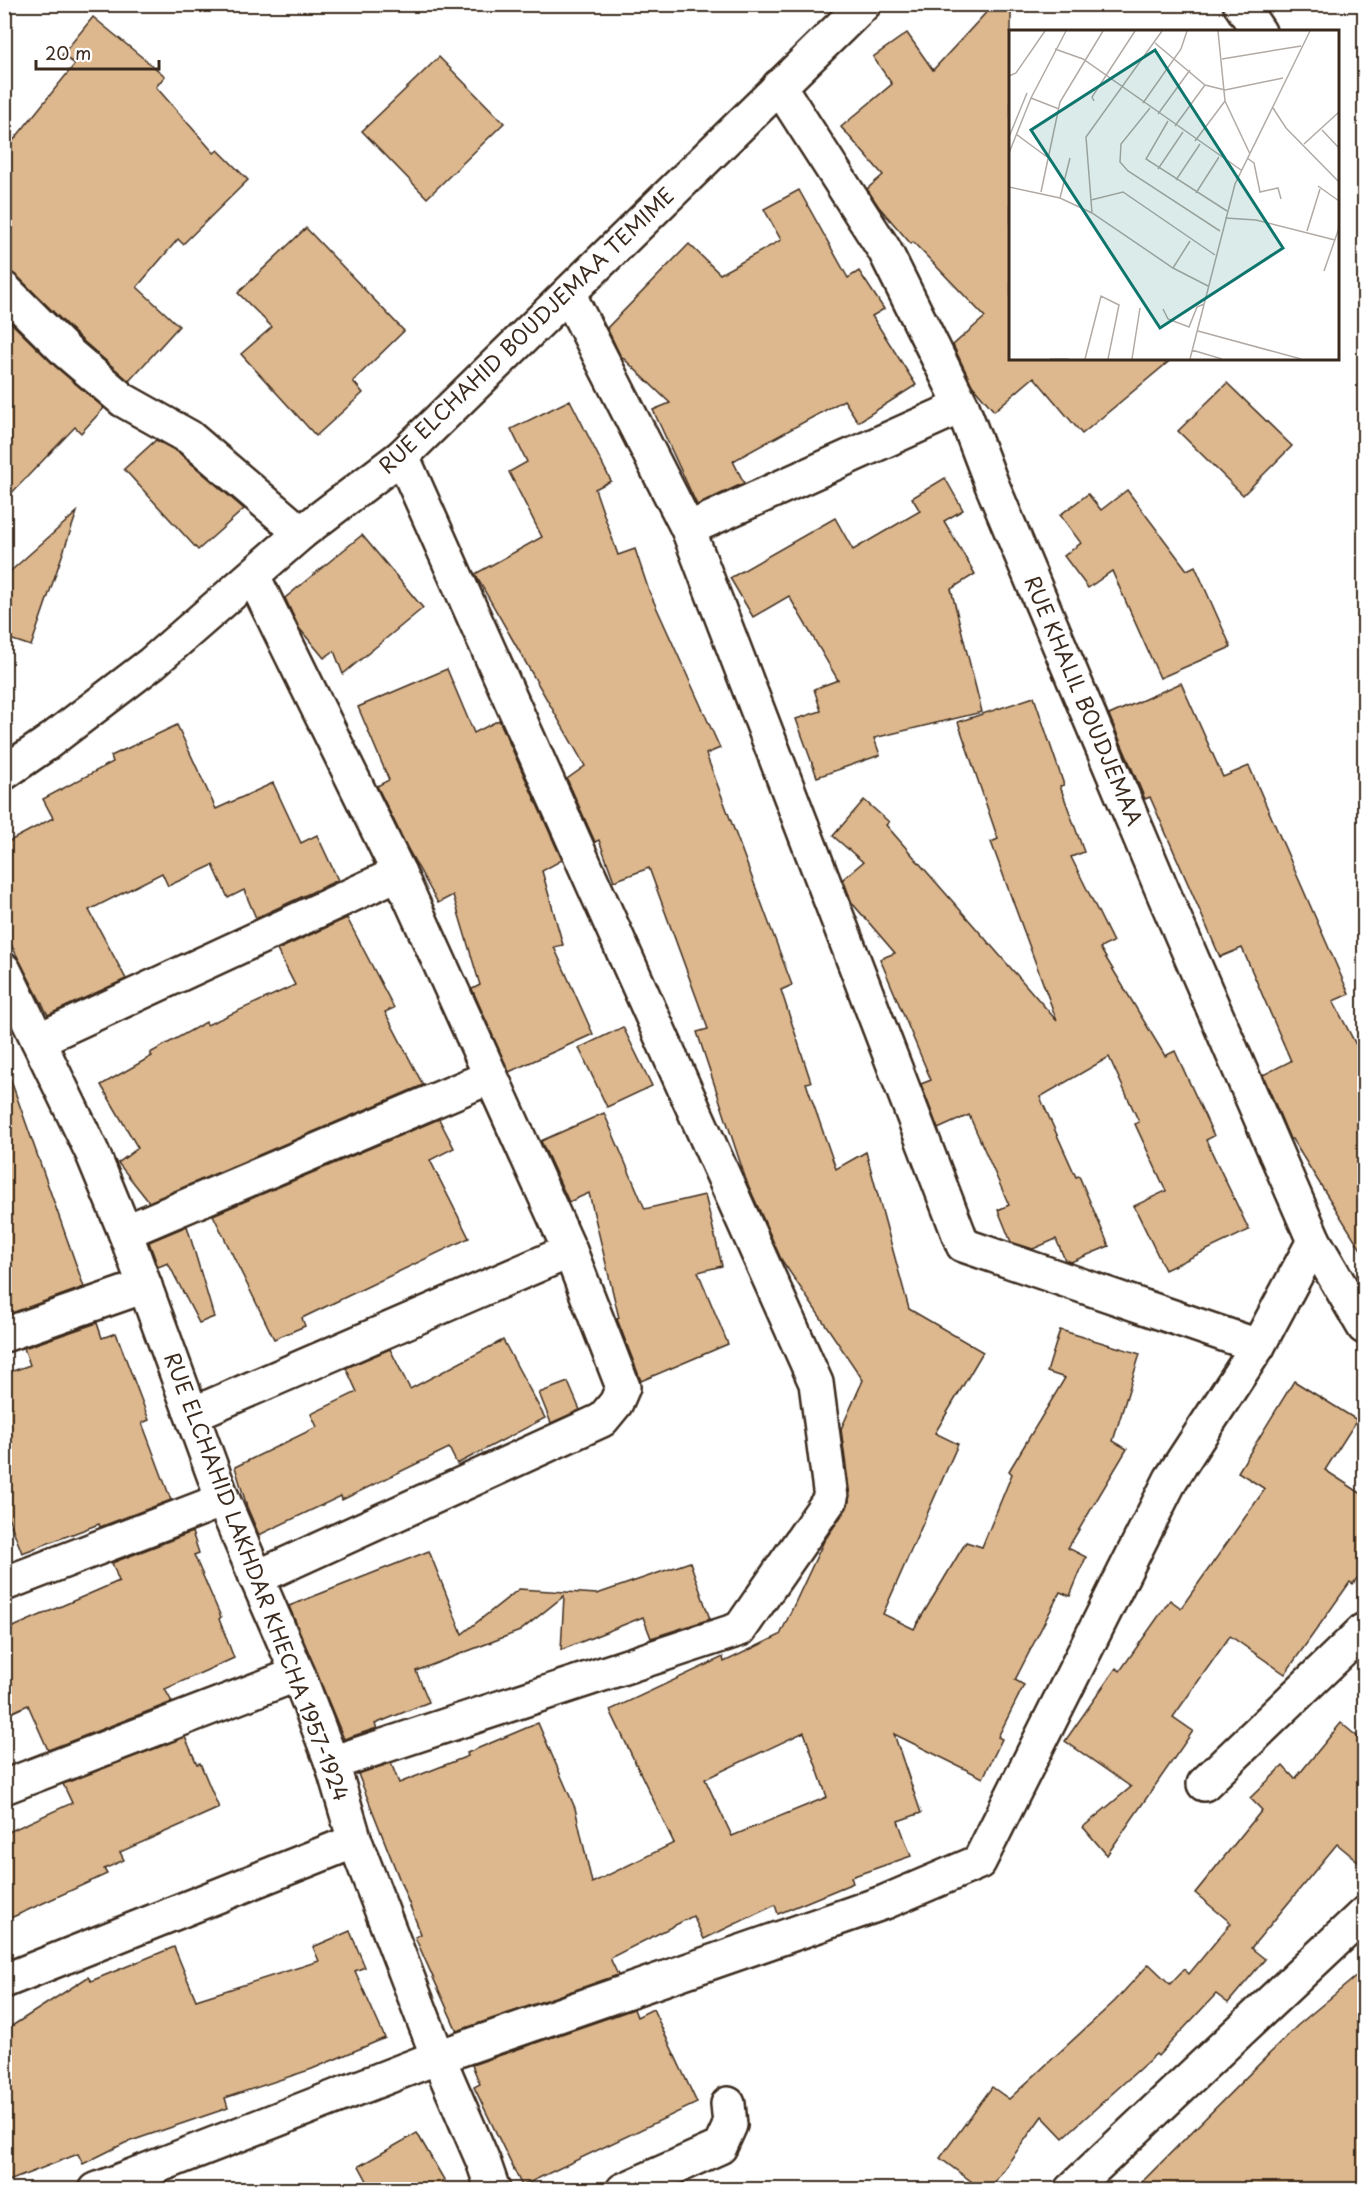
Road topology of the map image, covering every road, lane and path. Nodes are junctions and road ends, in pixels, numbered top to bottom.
1 (864, 4) edge
2 (1240, 4) edge
3 (1258, 30) edge
4 (779, 86) junction
5 (4, 289) edge
6 (569, 295) junction
7 (962, 406) junction
8 (402, 456) junction
9 (688, 529) junction
10 (300, 533) junction
11 (253, 576) junction
12 (4, 773) edge
13 (399, 873) junction
14 (4, 970) edge
15 (38, 1040) junction
16 (490, 1077) junction
17 (125, 1232) junction
18 (1314, 1241) junction
19 (570, 1251) junction
20 (145, 1286) junction
21 (1365, 1327) edge
22 (4, 1335) edge
23 (1258, 1346) junction
24 (193, 1414) junction
25 (223, 1500) junction
26 (256, 1578) junction
27 (4, 1584) edge
28 (1365, 1630) edge
29 (298, 1674) junction
30 (332, 1763) junction
31 (1203, 1784) dead end
32 (4, 1787) edge
33 (355, 1842) junction
34 (1365, 1914) edge
35 (4, 1981) edge
36 (438, 2057) junction
37 (728, 2104) dead end
38 (96, 2190) edge
39 (493, 2190) edge
40 (623, 2190) edge
41 (1071, 2190) edge

1 - 4 street, RUE ELCHAHID BOUDJEMAA TEMIME
2 - 3 street
4 - 6 street, RUE ELCHAHID BOUDJEMAA TEMIME
4 - 7 street, RUE KHALIL BOUDJEMAA
5 - 10 street
6 - 8 street, RUE ELCHAHID BOUDJEMAA TEMIME
6 - 9 street
7 - 9 street
7 - 18 street, RUE KHALIL BOUDJEMAA
8 - 10 street, RUE ELCHAHID BOUDJEMAA TEMIME
8 - 30 street
9 - 23 street
10 - 11 street, RUE ELCHAHID BOUDJEMAA TEMIME
11 - 12 street, RUE ELCHAHID BOUDJEMAA TEMIME
11 - 13 street
13 - 15 street
13 - 16 street
14 - 15 street, RUE ELCHAHID LAKHDAR KHECHA 1957-1924
15 - 17 street, RUE ELCHAHID LAKHDAR KHECHA 1957-1924
16 - 17 street
16 - 19 street
17 - 20 street, RUE ELCHAHID LAKHDAR KHECHA 1957-1924
18 - 21 street, RUE KHALIL BOUDJEMAA
18 - 23 street
19 - 24 street
19 - 26 street
20 - 22 street
20 - 24 street, RUE ELCHAHID LAKHDAR KHECHA 1957-1924
23 - 36 street
24 - 25 street, RUE ELCHAHID LAKHDAR KHECHA 1957-1924
25 - 26 street, RUE ELCHAHID LAKHDAR KHECHA 1957-1924
25 - 27 street
26 - 29 street, RUE ELCHAHID LAKHDAR KHECHA 1957-1924
28 - 31 street
29 - 30 street, RUE ELCHAHID LAKHDAR KHECHA 1957-1924
29 - 32 street
30 - 33 street, RUE ELCHAHID LAKHDAR KHECHA 1957-1924
33 - 35 street
33 - 36 street, RUE ELCHAHID LAKHDAR KHECHA 1957-1924
34 - 41 street
36 - 38 street
36 - 39 street, RUE ELCHAHID LAKHDAR KHECHA 1957-1924
37 - 40 street

